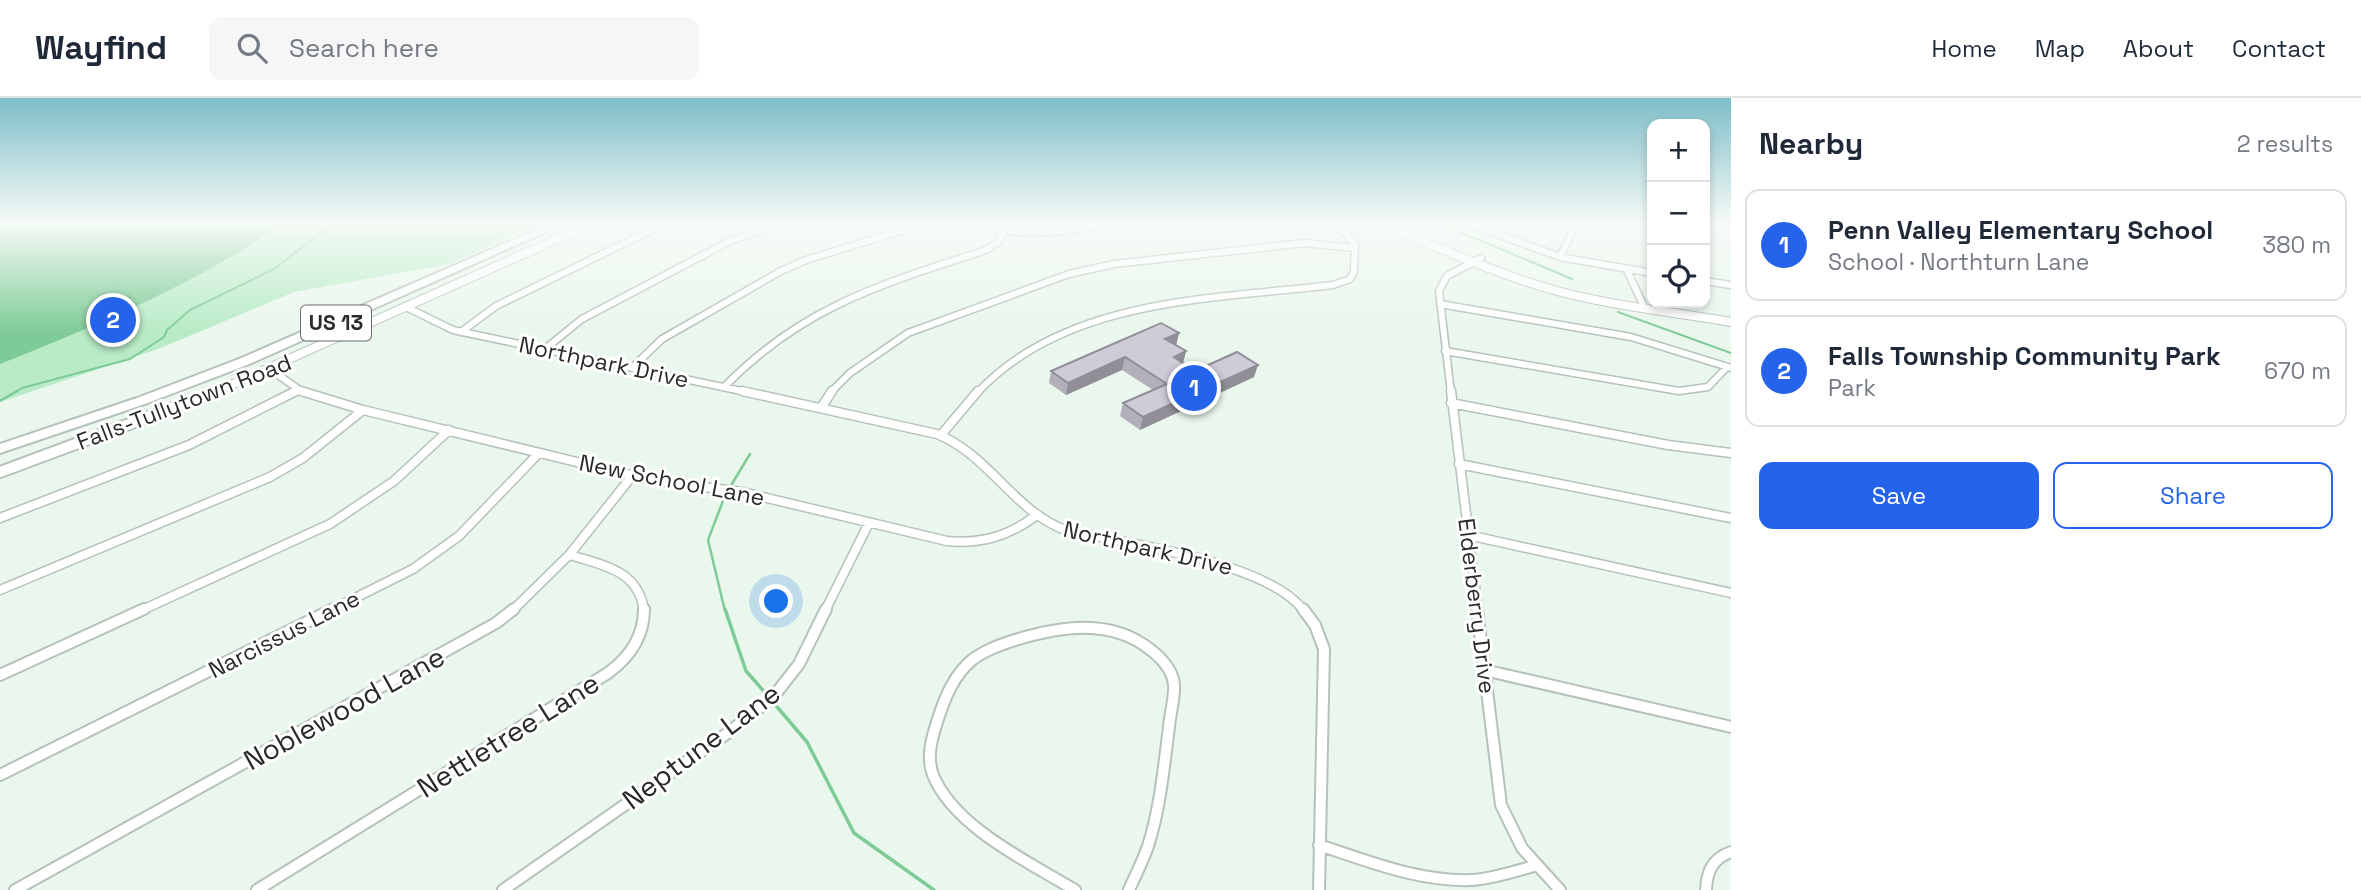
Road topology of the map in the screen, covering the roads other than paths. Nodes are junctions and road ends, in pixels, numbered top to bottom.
1 (467, 259) edge
2 (479, 259) edge
3 (515, 259) edge
4 (592, 259) edge
5 (695, 259) edge
6 (812, 259) edge
7 (959, 259) edge
8 (1160, 259) edge
9 (1354, 259) edge
10 (1570, 259) edge
11 (1477, 260) joint
12 (1627, 270) junction
13 (1647, 273) edge
14 (1710, 282) edge
15 (1731, 285) edge
16 (1647, 303) edge
17 (1440, 304) junction
18 (1642, 304) junction
19 (408, 308) junction
20 (1690, 308) edge
21 (1731, 315) edge
22 (1731, 322) edge
23 (461, 332) junction
24 (545, 349) junction
25 (1445, 351) junction
26 (632, 368) junction
27 (1729, 368) edge
28 (271, 370) junction
29 (724, 387) junction
30 (298, 390) junction
31 (1451, 404) junction
32 (821, 408) junction
33 (363, 410) junction
34 (449, 430) junction
35 (941, 435) junction
36 (0, 442) edge
37 (0, 451) edge
38 (539, 453) junction
39 (1731, 453) edge
40 (1459, 464) junction
41 (0, 472) edge
42 (632, 476) junction
43 (1034, 517) junction
44 (0, 518) edge
45 (1731, 518) edge
46 (869, 523) junction
47 (1468, 535) junction
48 (570, 555) junction
49 (0, 590) edge
50 (1731, 593) edge
51 (1484, 670) junction
52 (0, 675) edge
53 (1731, 727) edge
54 (0, 775) edge
55 (1319, 845) junction
56 (1731, 852) edge
57 (1535, 866) junction
58 (15, 890) edge
59 (257, 890) edge
60 (503, 890) edge
61 (1075, 890) edge
62 (1129, 890) edge
63 (1319, 890) edge
64 (1560, 890) edge
65 (1706, 890) edge

1 - 36 highway, US 13
2 - 37 highway, US 13
3 - 19 street, Falls-Tullytown Road
4 - 23 street
5 - 24 street
6 - 26 street
7 - 29 street
8 - 32 street
9 - 35 street
10 - 12 street
11 - 17 street, Elderberry Drive
11 - 18 street
12 - 13 street
12 - 18 street
14 - 15 street
16 - 18 street
17 - 25 street, Elderberry Drive
17 - 27 street
18 - 22 street
19 - 23 street, Northpark Drive
19 - 28 street, Falls-Tullytown Road
20 - 21 street
23 - 24 street, Northpark Drive
24 - 26 street, Northpark Drive
25 - 27 street
25 - 31 street, Elderberry Drive
26 - 29 street, Northpark Drive
28 - 30 street, New School Lane
28 - 41 street, Falls-Tullytown Road
29 - 32 street, Northpark Drive
30 - 33 street, New School Lane
30 - 44 street
31 - 39 street
31 - 40 street, Elderberry Drive
32 - 35 street, Northpark Drive
33 - 34 street, New School Lane
33 - 49 street
34 - 38 street, New School Lane
34 - 52 street
35 - 43 street, Northpark Drive
38 - 42 street, New School Lane
38 - 54 street, Narcissus Lane
40 - 45 street
40 - 47 street, Elderberry Drive
42 - 46 street, New School Lane
42 - 48 street, Noblewood Lane
43 - 46 street, New School Lane
43 - 55 street, Northpark Drive
46 - 60 street, Neptune Lane
47 - 50 street
47 - 51 street, Elderberry Drive
48 - 58 street, Noblewood Lane
48 - 59 street, Nettletree Lane
51 - 53 street
51 - 57 street, Elderberry Drive
55 - 57 street
55 - 63 street, Northpark Drive
56 - 65 street
57 - 64 street, Elderberry Drive
61 - 62 street

